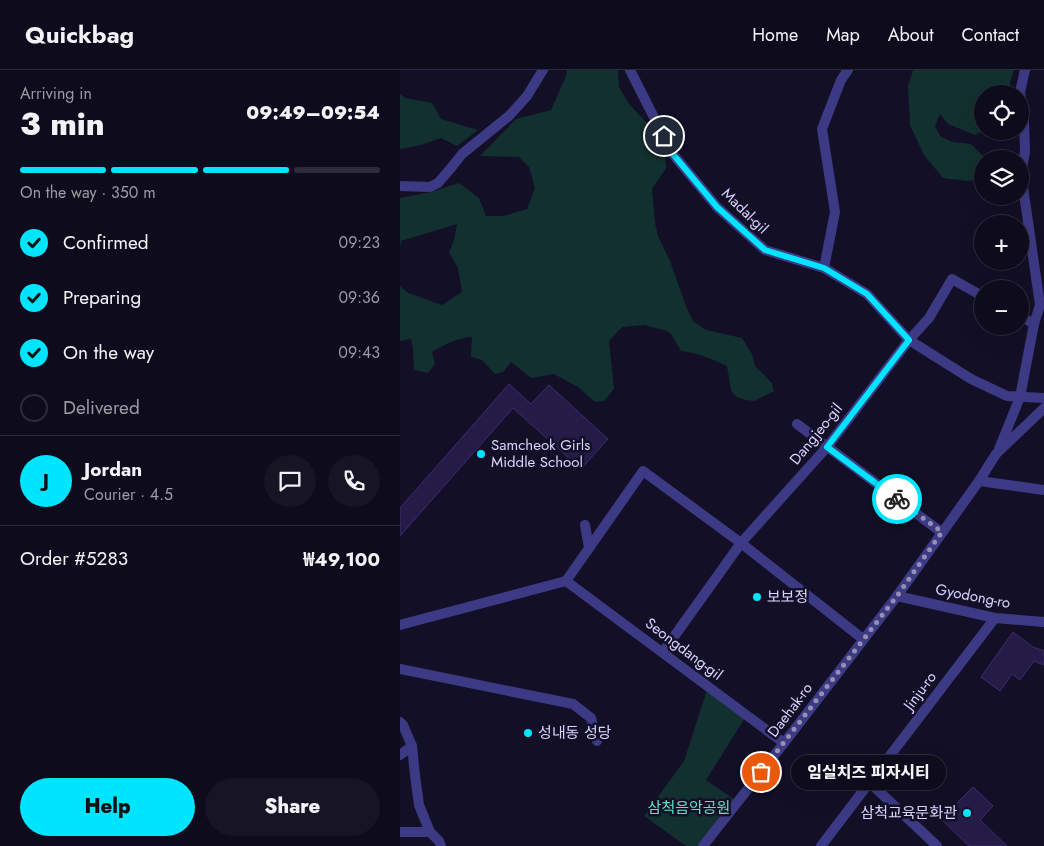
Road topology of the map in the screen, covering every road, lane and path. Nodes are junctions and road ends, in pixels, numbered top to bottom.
1 (544, 70) edge
2 (630, 70) edge
3 (848, 70) edge
4 (1025, 70) edge
5 (400, 186) edge
6 (824, 268) junction
7 (974, 291) edge
8 (1029, 321) edge
9 (1034, 324) junction
10 (909, 340) junction
11 (1020, 397) junction
12 (1044, 398) edge
13 (1044, 408) edge
14 (797, 424) dead end
15 (827, 447) junction
16 (996, 454) junction
17 (979, 481) junction
18 (1044, 490) edge
19 (585, 525) dead end
20 (942, 532) junction
21 (741, 543) junction
22 (589, 548) junction
23 (566, 581) junction
24 (897, 596) junction
25 (995, 618) junction
26 (1044, 622) edge
27 (400, 625) edge
28 (863, 639) junction
29 (663, 652) junction
30 (400, 669) edge
31 (400, 722) edge
32 (597, 741) dead end
33 (784, 743) junction
34 (412, 746) junction
35 (400, 755) edge
36 (869, 782) junction
37 (400, 832) edge
38 (430, 832) junction
39 (441, 846) edge
40 (703, 846) edge
41 (822, 846) edge
42 (937, 846) edge

1 - 5 street
2 - 6 street, Madal-gil
3 - 6 street
4 - 9 street, Daehak-ro
6 - 10 street, Madal-gil
7 - 10 street, Dangjeo-gil
8 - 9 street
9 - 11 street, Daehak-ro
10 - 11 street, Madal-gil
10 - 15 street, Dangjeo-gil
11 - 12 street, Madal-gil
11 - 16 street, Daehak-ro
13 - 16 street, Daehak-ro
14 - 15 street
15 - 20 street
15 - 21 street, Dangjeo-gil
16 - 17 street, Daehak-ro
17 - 18 street
17 - 20 street, Daehak-ro
19 - 22 street
20 - 24 street, Daehak-ro
21 - 22 street
21 - 28 street
21 - 29 street, Dangjeo-gil
22 - 23 street
23 - 27 street
23 - 29 street, Seongdang-gil
24 - 25 street, Gyodong-ro
24 - 28 street, Daehak-ro
25 - 26 street, Gyodong-ro
25 - 36 street, Jinju-ro
28 - 33 street, Daehak-ro
29 - 33 street, Seongdang-gil
30 - 32 street
31 - 34 street
33 - 40 street, Daehak-ro
34 - 35 street
34 - 38 street
36 - 41 street, Jinju-ro
36 - 42 street
37 - 38 street
38 - 39 street

